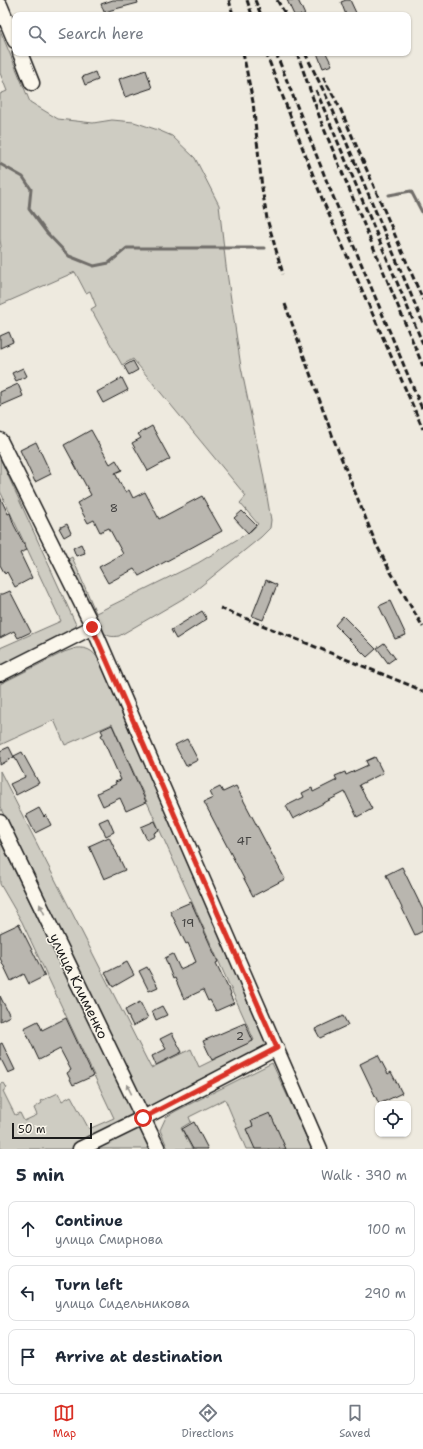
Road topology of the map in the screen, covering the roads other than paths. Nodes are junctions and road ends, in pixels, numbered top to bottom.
1 (0, 5) edge
2 (12, 34) edge
3 (21, 56) edge
4 (32, 83) dead end
5 (0, 440) edge
6 (92, 627) junction
7 (0, 674) edge
8 (0, 822) edge
9 (277, 1048) junction
10 (143, 1118) junction
11 (80, 1149) edge
12 (158, 1149) edge
13 (320, 1149) edge

1 - 2 street
3 - 4 street
5 - 6 street
6 - 7 street
6 - 9 street
10 -> 8 street, улица Клименко
9 - 10 street
9 - 13 street
10 - 11 street
10 - 12 street, улица Клименко

